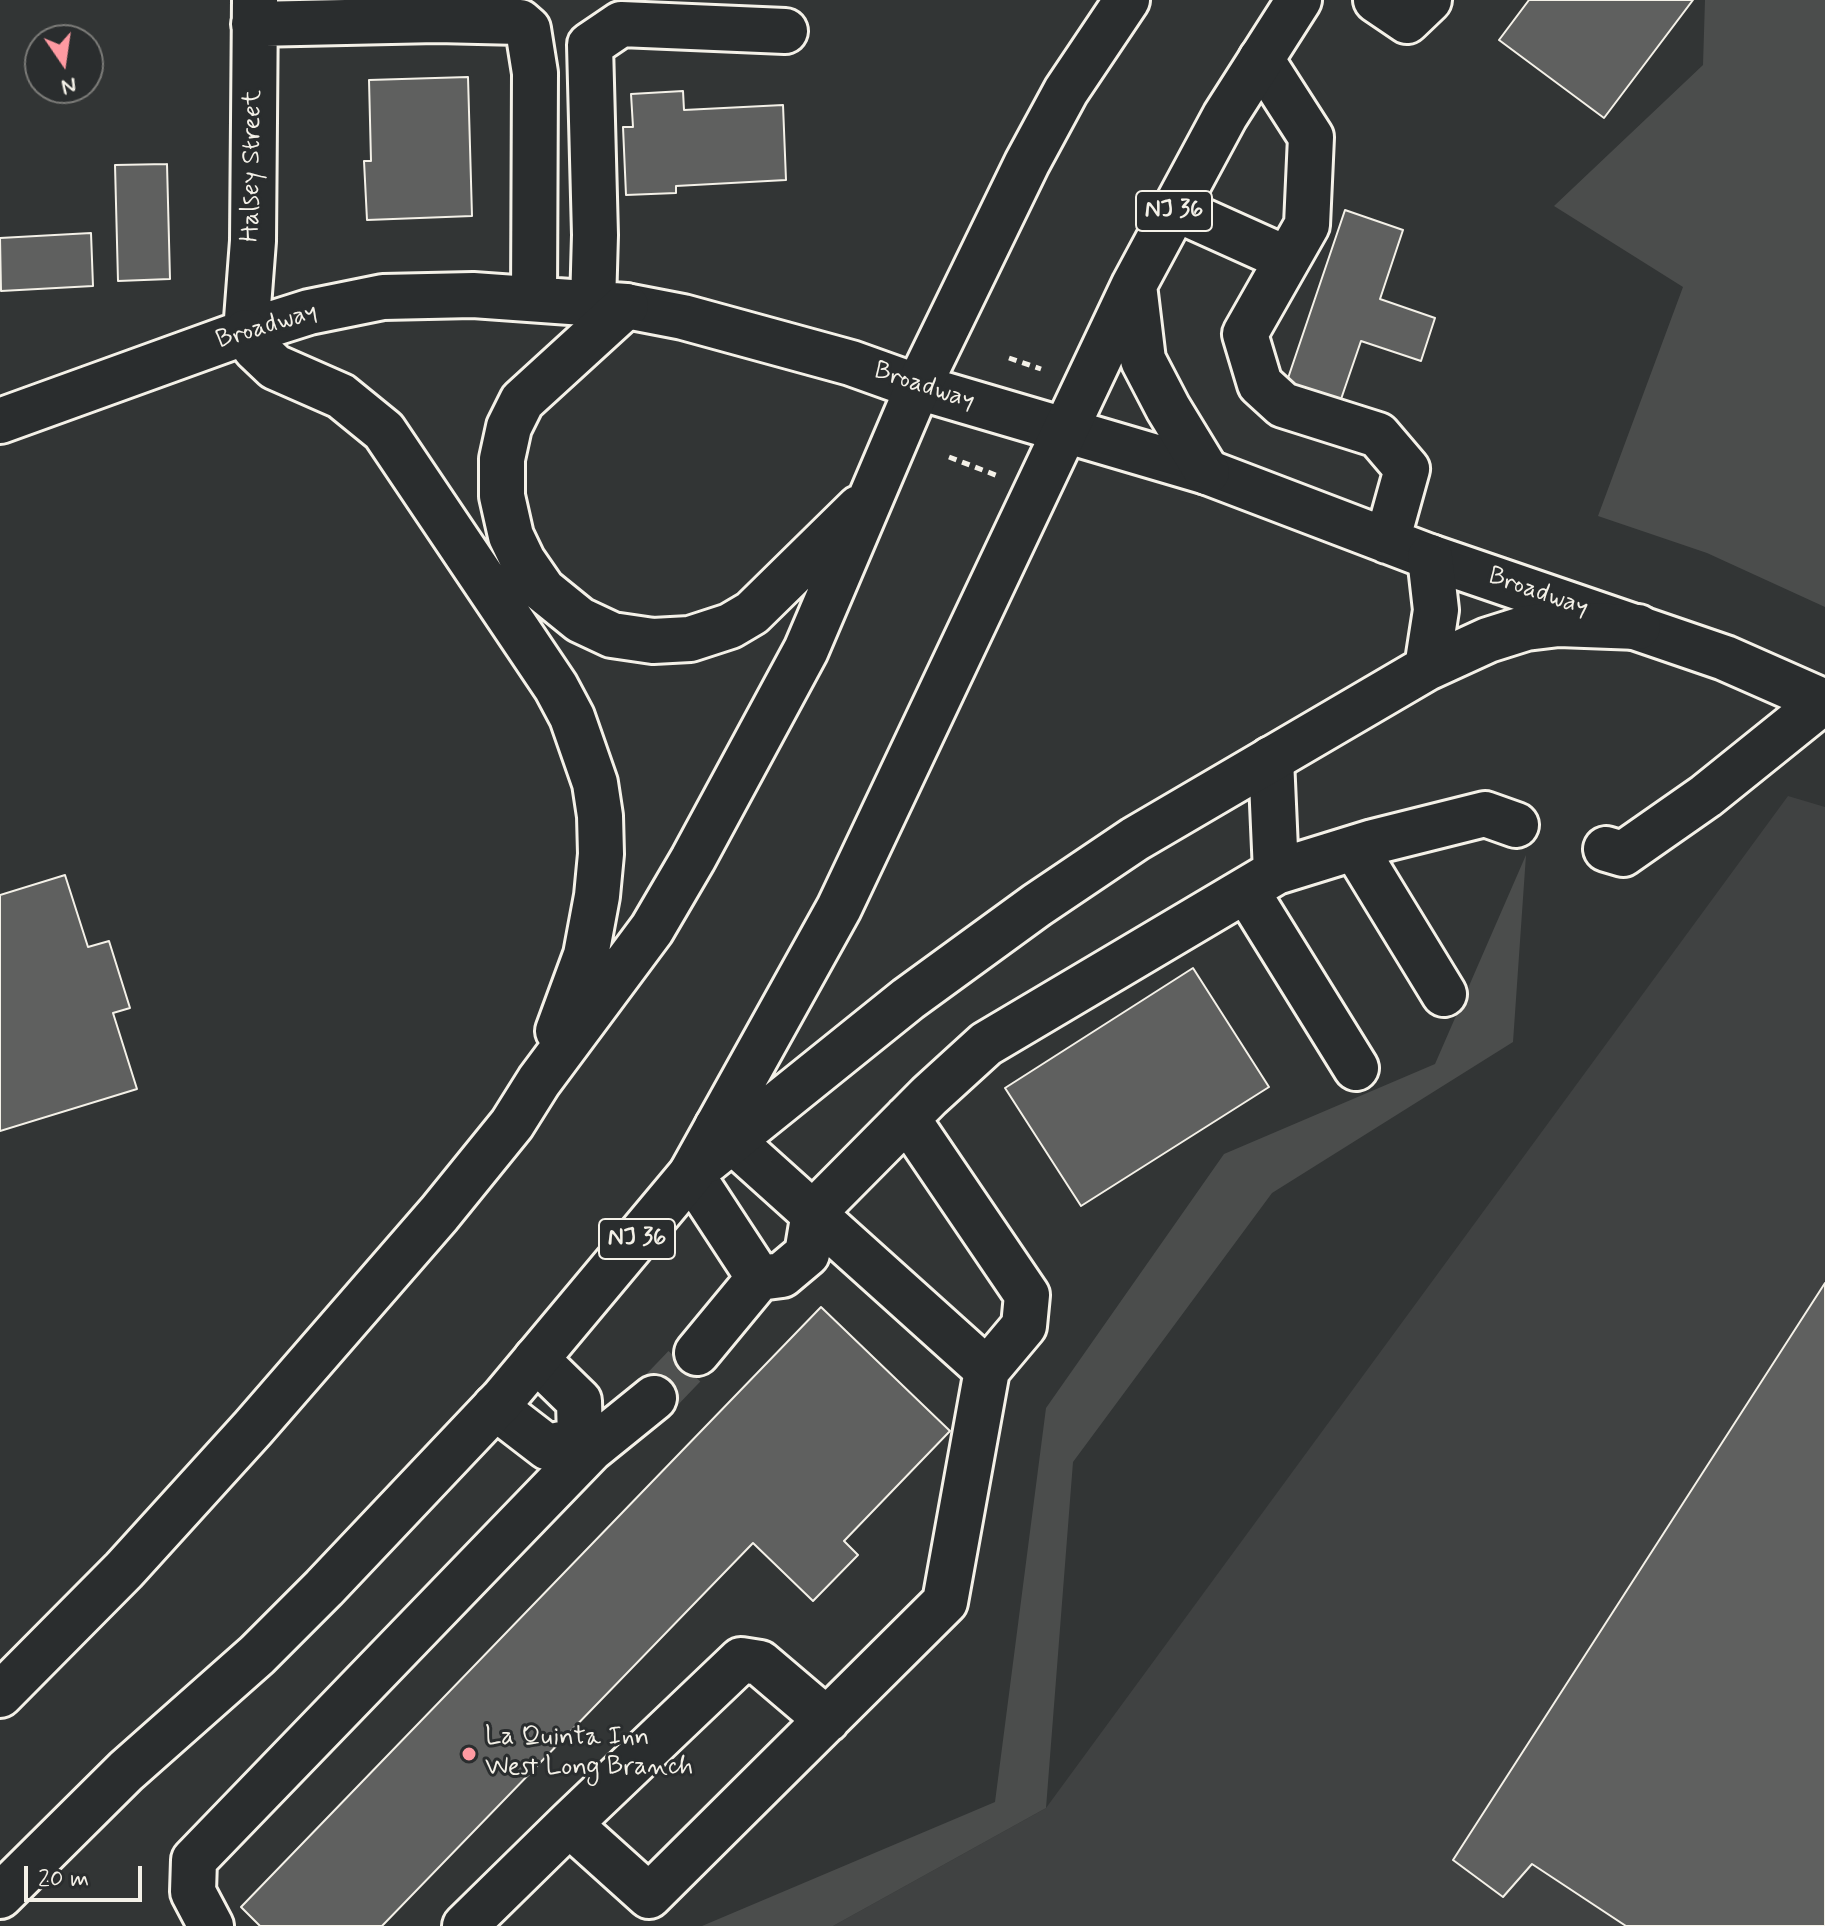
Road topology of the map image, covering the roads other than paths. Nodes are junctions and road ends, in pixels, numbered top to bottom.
1 (1127, 0) edge
2 (1299, 0) edge
3 (254, 12) edge
4 (785, 31) dead end
5 (1261, 59) junction
6 (1176, 209) junction
7 (1287, 259) junction
8 (1134, 285) junction
9 (534, 298) junction
10 (609, 305) junction
11 (246, 332) junction
12 (918, 387) junction
13 (0, 421) edge
14 (1066, 432) junction
15 (1207, 472) junction
16 (875, 493) junction
17 (1387, 541) junction
18 (1430, 557) junction
19 (1638, 627) junction
20 (1427, 668) junction
21 (1824, 702) edge
22 (1271, 759) junction
23 (1516, 825) dead end
24 (1355, 848) junction
25 (1606, 849) dead end
26 (1261, 881) junction
27 (1444, 994) dead end
28 (1356, 1068) dead end
29 (539, 1081) junction
30 (907, 1118) junction
31 (725, 1134) junction
32 (691, 1174) junction
33 (814, 1212) junction
34 (759, 1278) junction
35 (697, 1353) tunnel mouth
36 (536, 1359) junction
37 (987, 1370) junction
38 (654, 1398) tunnel mouth
39 (495, 1407) junction
40 (585, 1444) junction
41 (0, 1695) edge
42 (827, 1720) junction
43 (569, 1824) junction
44 (0, 1896) edge
45 (211, 1926) edge
46 (465, 1926) edge

1 - 12 main road
2 - 5 main road, NJ 36
3 - 9 main road
3 - 11 main road, Halsey Street
4 - 10 main road
5 - 6 main road, NJ 36
5 - 7 main road
6 - 7 main road
6 - 8 main road, NJ 36
7 - 17 main road
8 - 14 main road, NJ 36
8 - 15 main road
9 - 10 main road, Broadway
9 - 11 main road, Broadway
10 - 12 main road, Broadway
10 - 16 main road
11 - 13 main road, Broadway
11 - 29 main road
12 - 14 main road, Broadway
12 - 16 main road
14 - 15 main road, Broadway
14 - 31 main road, NJ 36
15 - 17 main road, Broadway
16 - 29 main road
17 - 18 main road, Broadway
18 - 19 main road, Broadway
18 - 20 main road
19 - 20 main road
19 - 21 main road, Broadway
20 - 22 main road
21 - 25 main road
22 - 26 main road
22 - 31 main road
23 - 24 main road
24 - 26 main road
24 - 27 main road
26 - 28 main road
26 - 30 main road
29 - 41 main road
30 - 33 main road
30 - 37 main road
31 - 32 main road
31 - 33 main road
32 - 34 main road
32 - 36 main road, NJ 36
33 - 34 main road
33 - 37 main road
34 - 35 main road
36 - 39 main road, NJ 36
36 - 40 main road
37 - 42 main road
38 - 40 main road
39 - 40 main road
39 - 44 main road, NJ 36
40 - 45 main road
42 - 43 main road
42 - 43 main road
43 - 46 main road

